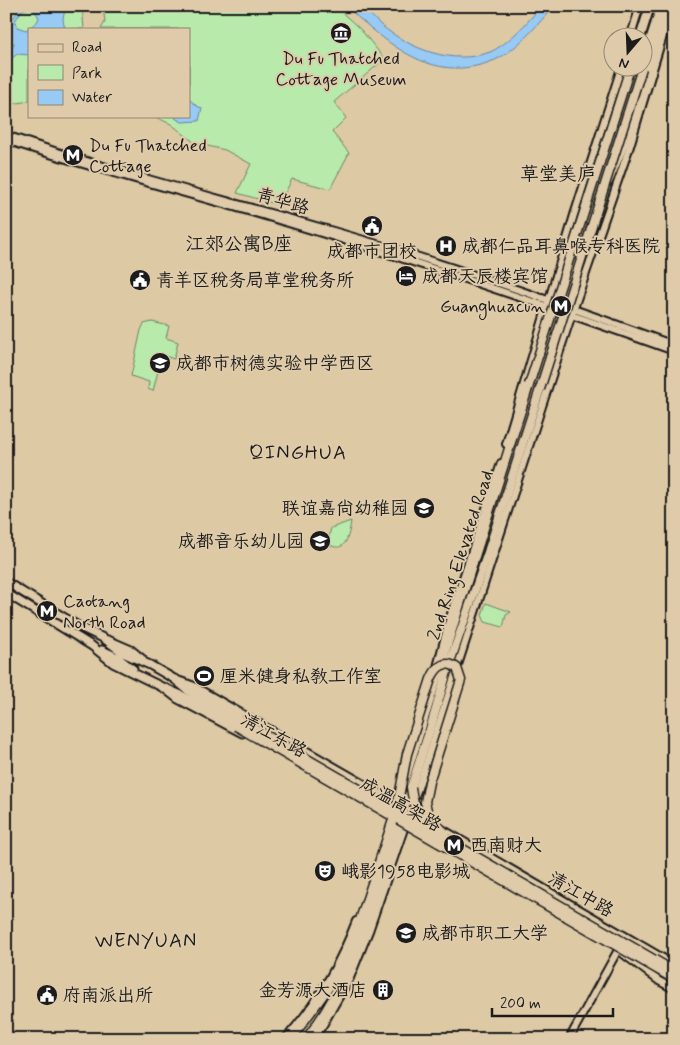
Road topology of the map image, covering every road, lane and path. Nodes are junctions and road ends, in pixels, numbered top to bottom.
1 (661, 6) edge
2 (667, 6) edge
3 (672, 6) edge
4 (644, 7) edge
5 (635, 28) edge
6 (638, 28) edge
7 (641, 28) edge
8 (652, 39) edge
9 (652, 46) edge
10 (618, 78) edge
11 (623, 78) edge
12 (627, 78) edge
13 (641, 78) edge
14 (6, 135) edge
15 (6, 140) edge
16 (593, 186) junction
17 (549, 304) junction
18 (573, 312) junction
19 (674, 345) edge
20 (674, 351) edge
21 (6, 582) edge
22 (6, 593) edge
23 (176, 680) junction
24 (164, 688) junction
25 (238, 723) junction
26 (411, 787) junction
27 (397, 803) junction
28 (410, 811) junction
29 (391, 818) junction
30 (406, 825) junction
31 (446, 834) junction
32 (556, 904) junction
33 (621, 935) junction
34 (618, 950) junction
35 (674, 965) edge
36 (674, 971) edge
37 (674, 982) edge
38 (674, 989) edge
39 (288, 1038) edge
40 (306, 1039) edge
41 (313, 1039) edge
42 (569, 1039) edge

1 - 8 highway, 2nd Ring Elevated Road
2 - 9 highway
3 - 18 main road
4 - 5 main road
4 - 6 highway
4 - 7 highway
10 - 17 main road
11 - 16 highway, bridge
12 - 16 highway, 2nd Ring Elevated Road, bridge
13 - 26 highway, 2nd Ring Elevated Road, bridge
14 - 17 main road, 青华路
15 - 17 main road, 青华路
16 - 27 highway, 2nd Ring Elevated Road, bridge
17 - 18 main road
17 - 27 main road
18 - 19 main road
18 - 20 main road
18 - 28 main road
21 - 23 main road, 清江东路
22 - 24 main road, 清江东路
23 - 25 highway, 成温高架路
23 - 27 main road, 清江东路
24 - 25 highway, 成温高架路
24 - 29 main road, 清江东路
25 - 32 highway, 成温高架路, bridge
25 - 37 highway, 成温高架路, bridge
26 - 31 highway, bridge
26 - 40 highway, 2nd Ring Elevated Road, bridge
27 - 28 main road, 清江中路
27 - 29 main road
27 - 31 highway, bridge
27 - 39 highway, 2nd Ring Elevated Road, bridge
28 - 30 main road
28 - 33 main road, 清江中路
29 - 30 main road, 清江中路
29 - 39 main road
30 - 34 main road, 清江中路
30 - 41 main road
31 - 32 highway, bridge
32 - 36 highway, 成温高架路, bridge
33 - 34 main road
33 - 35 main road, 清江中路
34 - 37 main road, 清江中路
34 - 38 main road, 清江中路
34 - 42 main road

